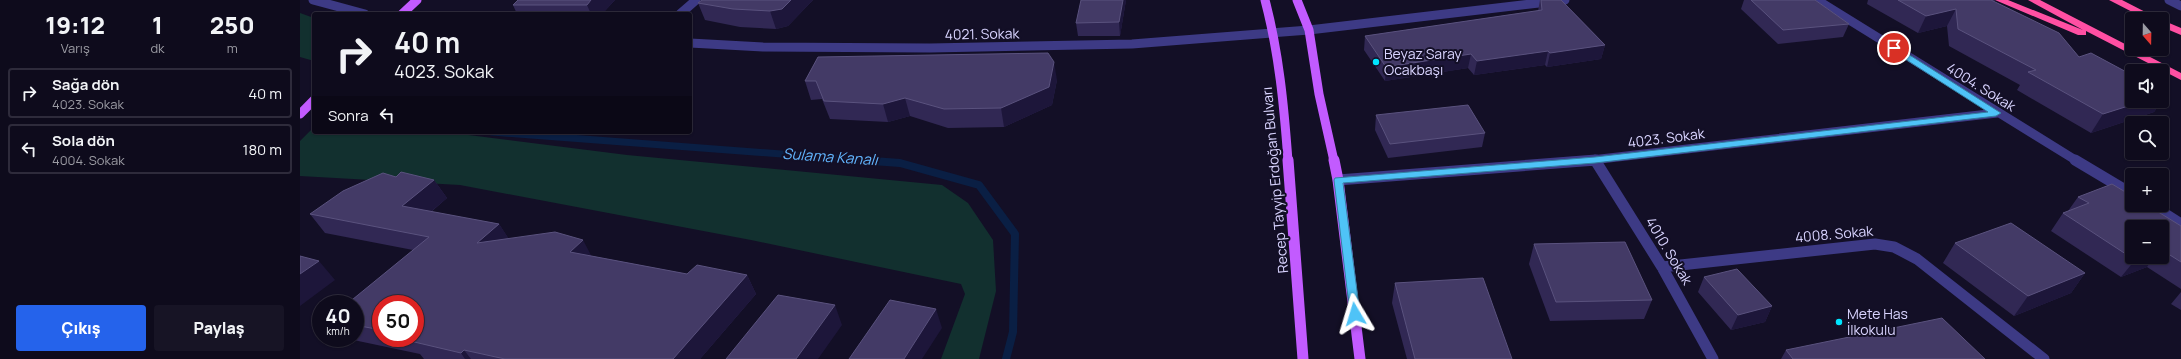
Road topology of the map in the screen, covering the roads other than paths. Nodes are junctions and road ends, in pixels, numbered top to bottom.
1 (313, 0) edge
2 (417, 0) edge
3 (696, 0) edge
4 (1265, 0) edge
5 (1297, 0) edge
6 (1565, 0) edge
7 (1817, 0) edge
8 (2000, 0) edge
9 (2033, 0) edge
10 (2114, 0) edge
11 (2169, 0) edge
12 (2181, 6) edge
13 (358, 12) edge
14 (404, 12) edge
15 (682, 12) edge
16 (2139, 12) edge
17 (2169, 26) edge
18 (1309, 30) junction
19 (2181, 32) edge
20 (1274, 33) junction
21 (692, 43) edge
22 (2147, 59) junction
23 (2181, 77) edge
24 (312, 102) edge
25 (302, 111) edge
26 (1996, 113) junction
27 (1595, 160) junction
28 (1338, 180) junction
29 (2125, 190) edge
30 (2162, 212) edge
31 (2181, 224) edge
32 (1662, 267) junction
33 (1303, 359) edge
34 (1360, 359) edge
35 (1713, 359) edge
36 (2044, 359) edge

1 - 13 street
2 - 14 main road
3 - 15 street
4 - 20 main road, Recep Tayyip Erdoğan Bulvarı
5 - 18 main road
6 - 18 street, 4021. Sokak
7 - 26 street, 4004. Sokak
8 - 22 highway
9 - 22 highway
10 - 16 highway
11 - 12 street
17 - 19 highway
18 - 20 street, 4021. Sokak
18 - 28 main road
20 - 21 street, 4021. Sokak
20 - 33 main road, Recep Tayyip Erdoğan Bulvarı
22 - 23 highway
24 - 25 main road
26 - 27 street, 4023. Sokak
26 - 29 street, 4004. Sokak
27 - 28 street, 4023. Sokak
27 - 32 street, 4010. Sokak
28 - 34 main road
30 - 31 street
32 - 35 street, 4010. Sokak
32 - 36 street, 4008. Sokak

